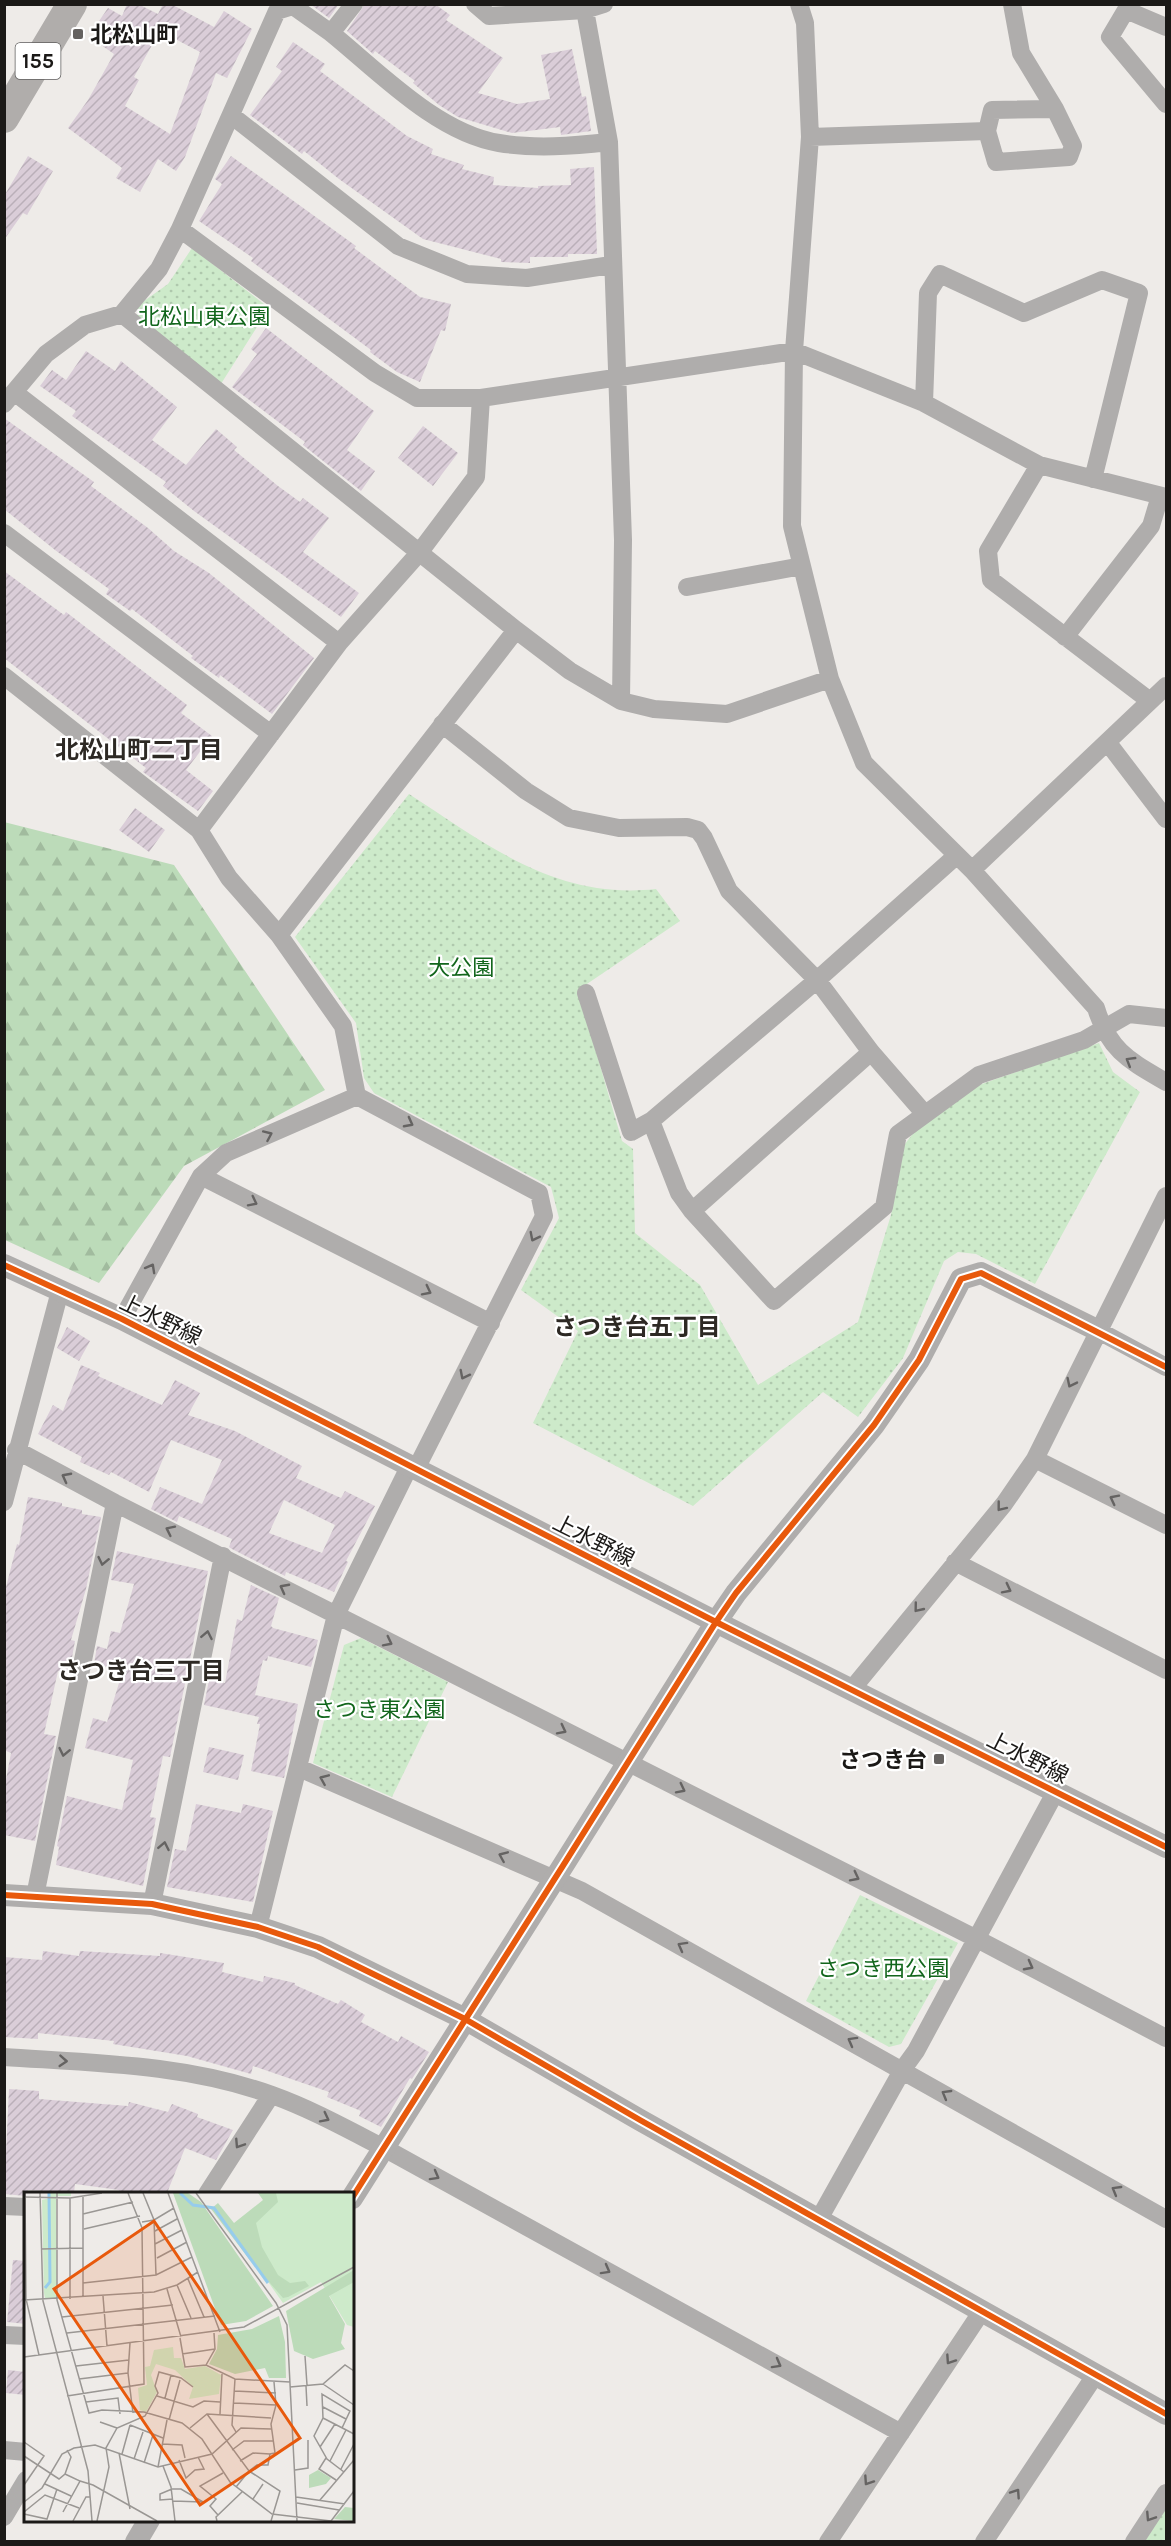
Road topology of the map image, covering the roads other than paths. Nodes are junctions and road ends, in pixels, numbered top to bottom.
1 (72, 4) edge
2 (354, 4) edge
3 (475, 4) edge
4 (604, 4) edge
5 (799, 4) edge
6 (1012, 4) edge
7 (584, 7) edge
8 (1167, 27) edge
9 (331, 33) junction
10 (1167, 104) edge
11 (1055, 109) junction
12 (231, 115) junction
13 (4, 118) edge
14 (987, 131) junction
15 (810, 137) junction
16 (609, 142) junction
17 (180, 229) junction
18 (611, 265) junction
19 (122, 314) junction
20 (794, 351) junction
21 (617, 378) junction
22 (9, 398) edge
23 (481, 398) junction
24 (924, 403) junction
25 (1039, 465) junction
26 (1093, 479) junction
27 (1163, 496) edge
28 (4, 533) edge
29 (419, 553) junction
30 (801, 566) junction
31 (687, 587) dead end
32 (516, 630) junction
33 (1065, 637) junction
34 (339, 644) junction
35 (4, 676) edge
36 (830, 679) junction
37 (1167, 686) edge
38 (621, 701) junction
39 (1150, 701) junction
40 (442, 724) junction
41 (271, 734) junction
42 (1108, 743) junction
43 (1167, 819) edge
44 (199, 830) junction
45 (956, 856) junction
46 (972, 870) junction
47 (279, 935) junction
48 (817, 980) junction
49 (586, 993) dead end
50 (1167, 1018) edge
51 (1103, 1030) junction
52 (871, 1052) junction
53 (1167, 1082) edge
54 (357, 1096) junction
55 (924, 1113) junction
56 (651, 1121) junction
57 (201, 1176) junction
58 (1167, 1196) edge
59 (692, 1211) junction
60 (4, 1265) edge
61 (60, 1291) junction
62 (122, 1319) junction
63 (491, 1323) junction
64 (1097, 1330) junction
65 (1167, 1367) edge
66 (16, 1450) junction
67 (1035, 1459) junction
68 (413, 1467) junction
69 (4, 1502) edge
70 (115, 1503) junction
71 (1167, 1525) edge
72 (223, 1556) junction
73 (955, 1562) junction
74 (336, 1615) junction
75 (716, 1622) junction
76 (1167, 1670) edge
77 (852, 1689) junction
78 (628, 1763) junction
79 (299, 1768) junction
80 (1056, 1791) junction
81 (1167, 1847) edge
82 (557, 1880) junction
83 (4, 1895) edge
84 (35, 1896) junction
85 (152, 1904) junction
86 (258, 1927) junction
87 (977, 1939) junction
88 (465, 2019) junction
89 (1167, 2037) edge
90 (4, 2057) edge
91 (903, 2069) junction
92 (272, 2095) junction
93 (384, 2148) junction
94 (208, 2192) edge
95 (354, 2195) edge
96 (4, 2205) edge
97 (24, 2207) edge
98 (819, 2219) junction
99 (1167, 2219) edge
100 (982, 2311) junction
101 (4, 2335) edge
102 (24, 2337) edge
103 (1096, 2374) junction
104 (1167, 2414) edge
105 (901, 2433) junction
106 (4, 2450) edge
107 (24, 2452) edge
108 (24, 2483) edge
109 (1167, 2493) edge
110 (4, 2517) edge
111 (148, 2522) edge
112 (136, 2541) edge
113 (828, 2541) edge
114 (984, 2541) edge
115 (1134, 2541) edge

1 - 13 highway, 155
2 - 9 street
3 - 7 street
4 - 7 street
5 - 15 street
6 - 11 street
7 - 16 street
8 - 10 street
9 - 12 street
9 - 16 street
11 - 14 street
11 - 14 street
12 - 17 street
12 - 18 street
14 - 15 street
15 - 20 street
16 - 18 street
17 - 19 street
17 - 23 street
18 - 21 street
19 - 22 street
19 - 29 street
20 - 21 street
20 - 24 street
20 - 30 street
21 - 23 street
21 - 38 street
22 - 34 street
23 - 29 street
24 - 25 street
24 - 26 street
25 - 26 street
25 - 33 street
26 - 27 street
27 - 33 street
28 - 41 street
29 - 32 street
29 - 34 street
30 - 31 street
30 - 36 street
32 - 38 street
32 - 40 street
33 - 39 street
34 - 41 street
35 - 44 street
36 - 38 street
36 - 45 street
37 - 39 street
39 - 42 street
40 - 47 street
40 - 48 street
41 - 44 street
42 - 43 street
42 - 46 street
44 - 47 street
45 - 46 street
45 - 48 street
46 - 51 street
47 - 54 street
48 - 52 street
48 - 56 street
49 - 56 street
50 - 51 street
53 -> 51 street
51 - 55 street
52 - 55 street
52 - 59 street
57 -> 54 street
54 -> 63 street
55 - 59 street
56 - 59 street
62 -> 57 street
57 -> 63 street
58 - 64 street
60 - 61 street, 上水野線
61 - 62 street, 上水野線
61 - 66 street
62 - 68 street, 上水野線
63 -> 68 street
64 - 65 street
64 -> 67 street
64 - 75 street
66 - 69 street
70 -> 66 street
71 -> 67 street
67 -> 73 street
68 - 74 street
68 - 75 street, 上水野線
72 -> 70 street
70 -> 84 street
74 -> 72 street
85 -> 72 street
73 -> 76 street
73 -> 77 street
74 -> 78 street
74 - 79 street
75 - 77 street, 上水野線
75 - 78 street
77 - 80 street, 上水野線
78 - 82 street
78 -> 87 street
82 -> 79 street
79 - 86 street
80 - 81 street, 上水野線
80 - 87 street
82 - 88 street
91 -> 82 street
83 - 84 street
84 - 85 street
85 - 86 street
86 - 88 street
87 -> 89 street
87 - 91 street
88 - 93 street
88 - 98 street
90 -> 92 street
91 - 98 street
99 -> 91 street
92 -> 93 street
92 -> 94 street
93 - 95 street
93 -> 105 street
96 - 97 street
98 - 100 street
100 - 103 street
100 -> 105 street
101 - 102 street
103 - 104 street
114 -> 103 street
105 -> 113 street
106 - 107 street
108 - 110 street
109 -> 115 street
111 - 112 street

